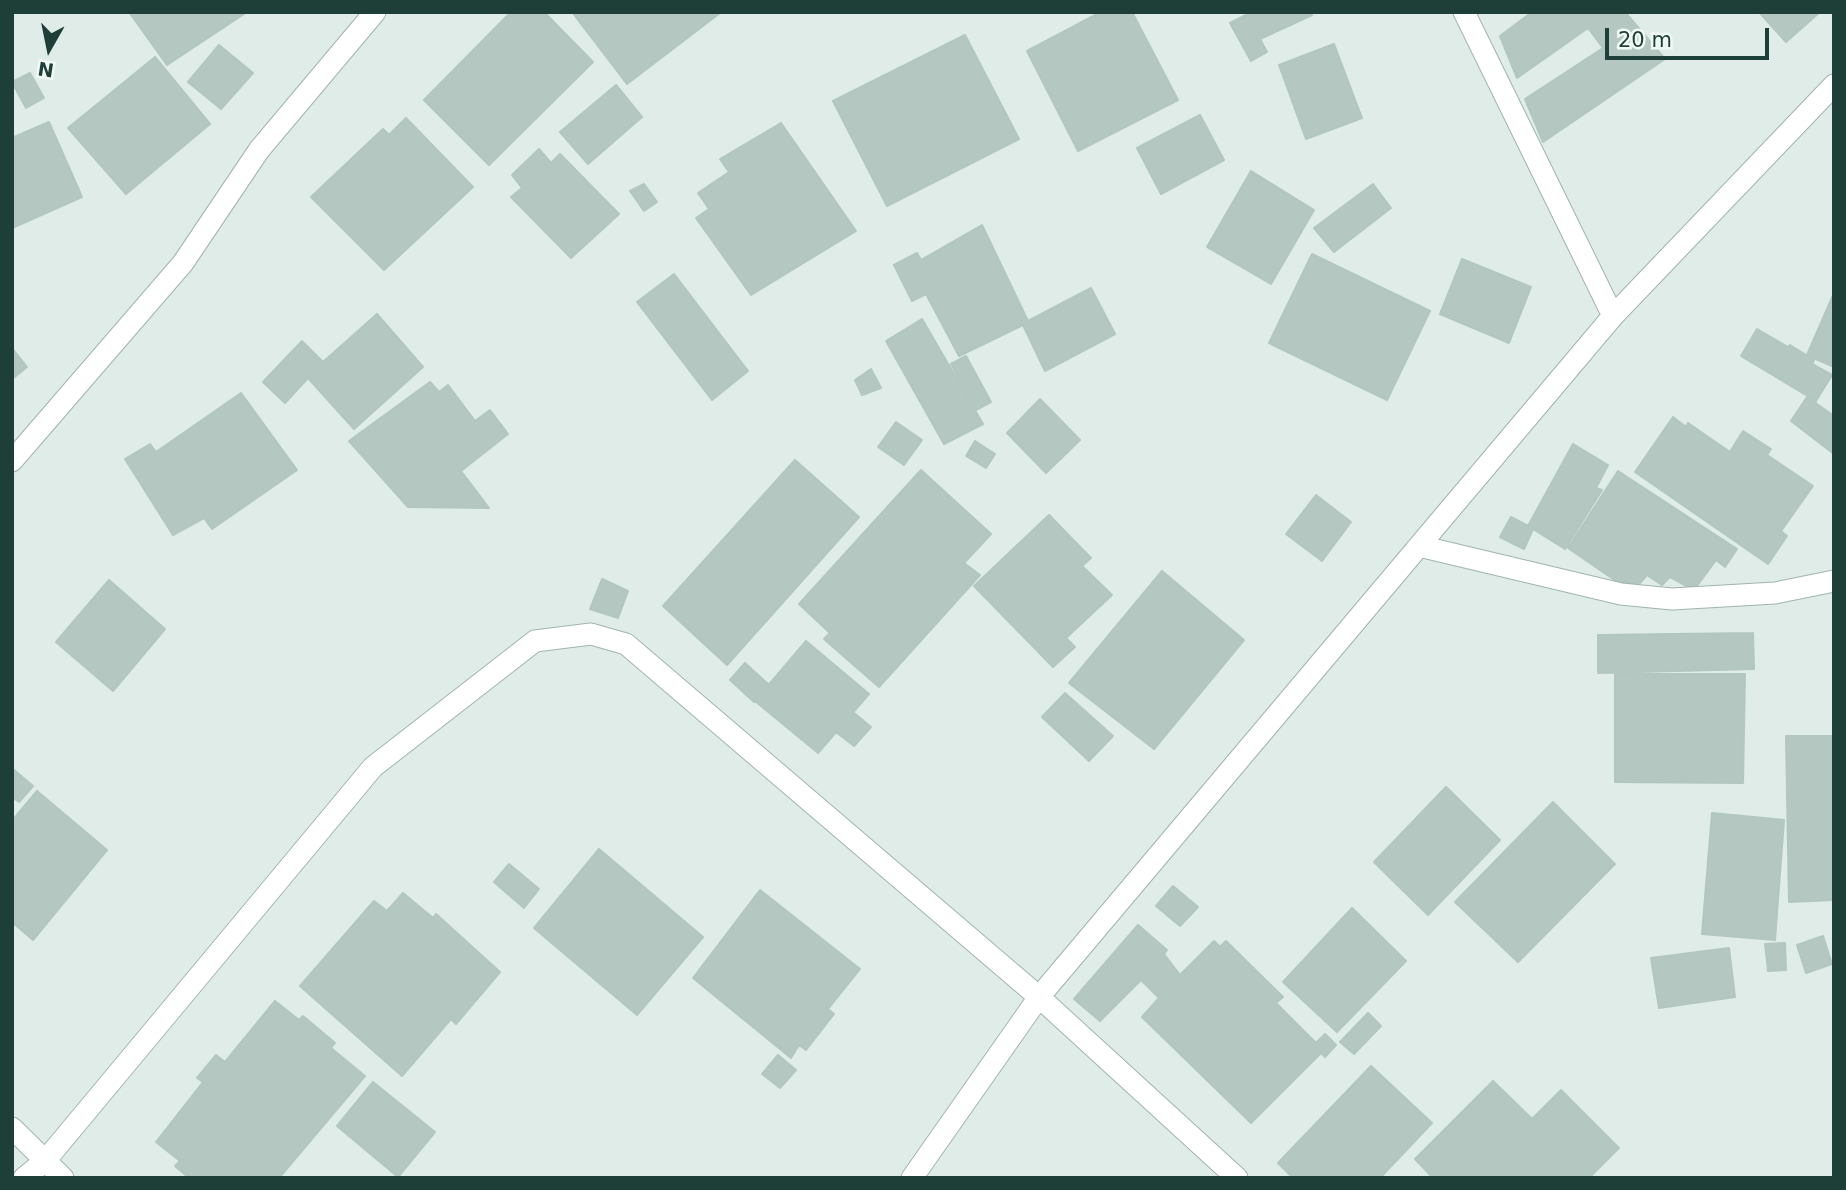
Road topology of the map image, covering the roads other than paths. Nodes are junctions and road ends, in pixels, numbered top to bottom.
1 (374, 12) edge
2 (1464, 12) edge
3 (1834, 85) edge
4 (1614, 316) junction
5 (12, 461) edge
6 (1419, 547) junction
7 (1834, 581) edge
8 (1039, 997) junction
9 (12, 1128) edge
10 (45, 1161) junction
11 (24, 1178) edge
12 (63, 1178) edge
13 (912, 1178) edge
14 (1237, 1178) edge

1 - 5 street
2 - 4 street
3 - 4 street
4 - 6 street
6 - 7 street
6 - 8 street
8 - 10 street
8 - 13 street
8 - 14 street
9 - 10 street
10 - 11 street
10 - 12 street

